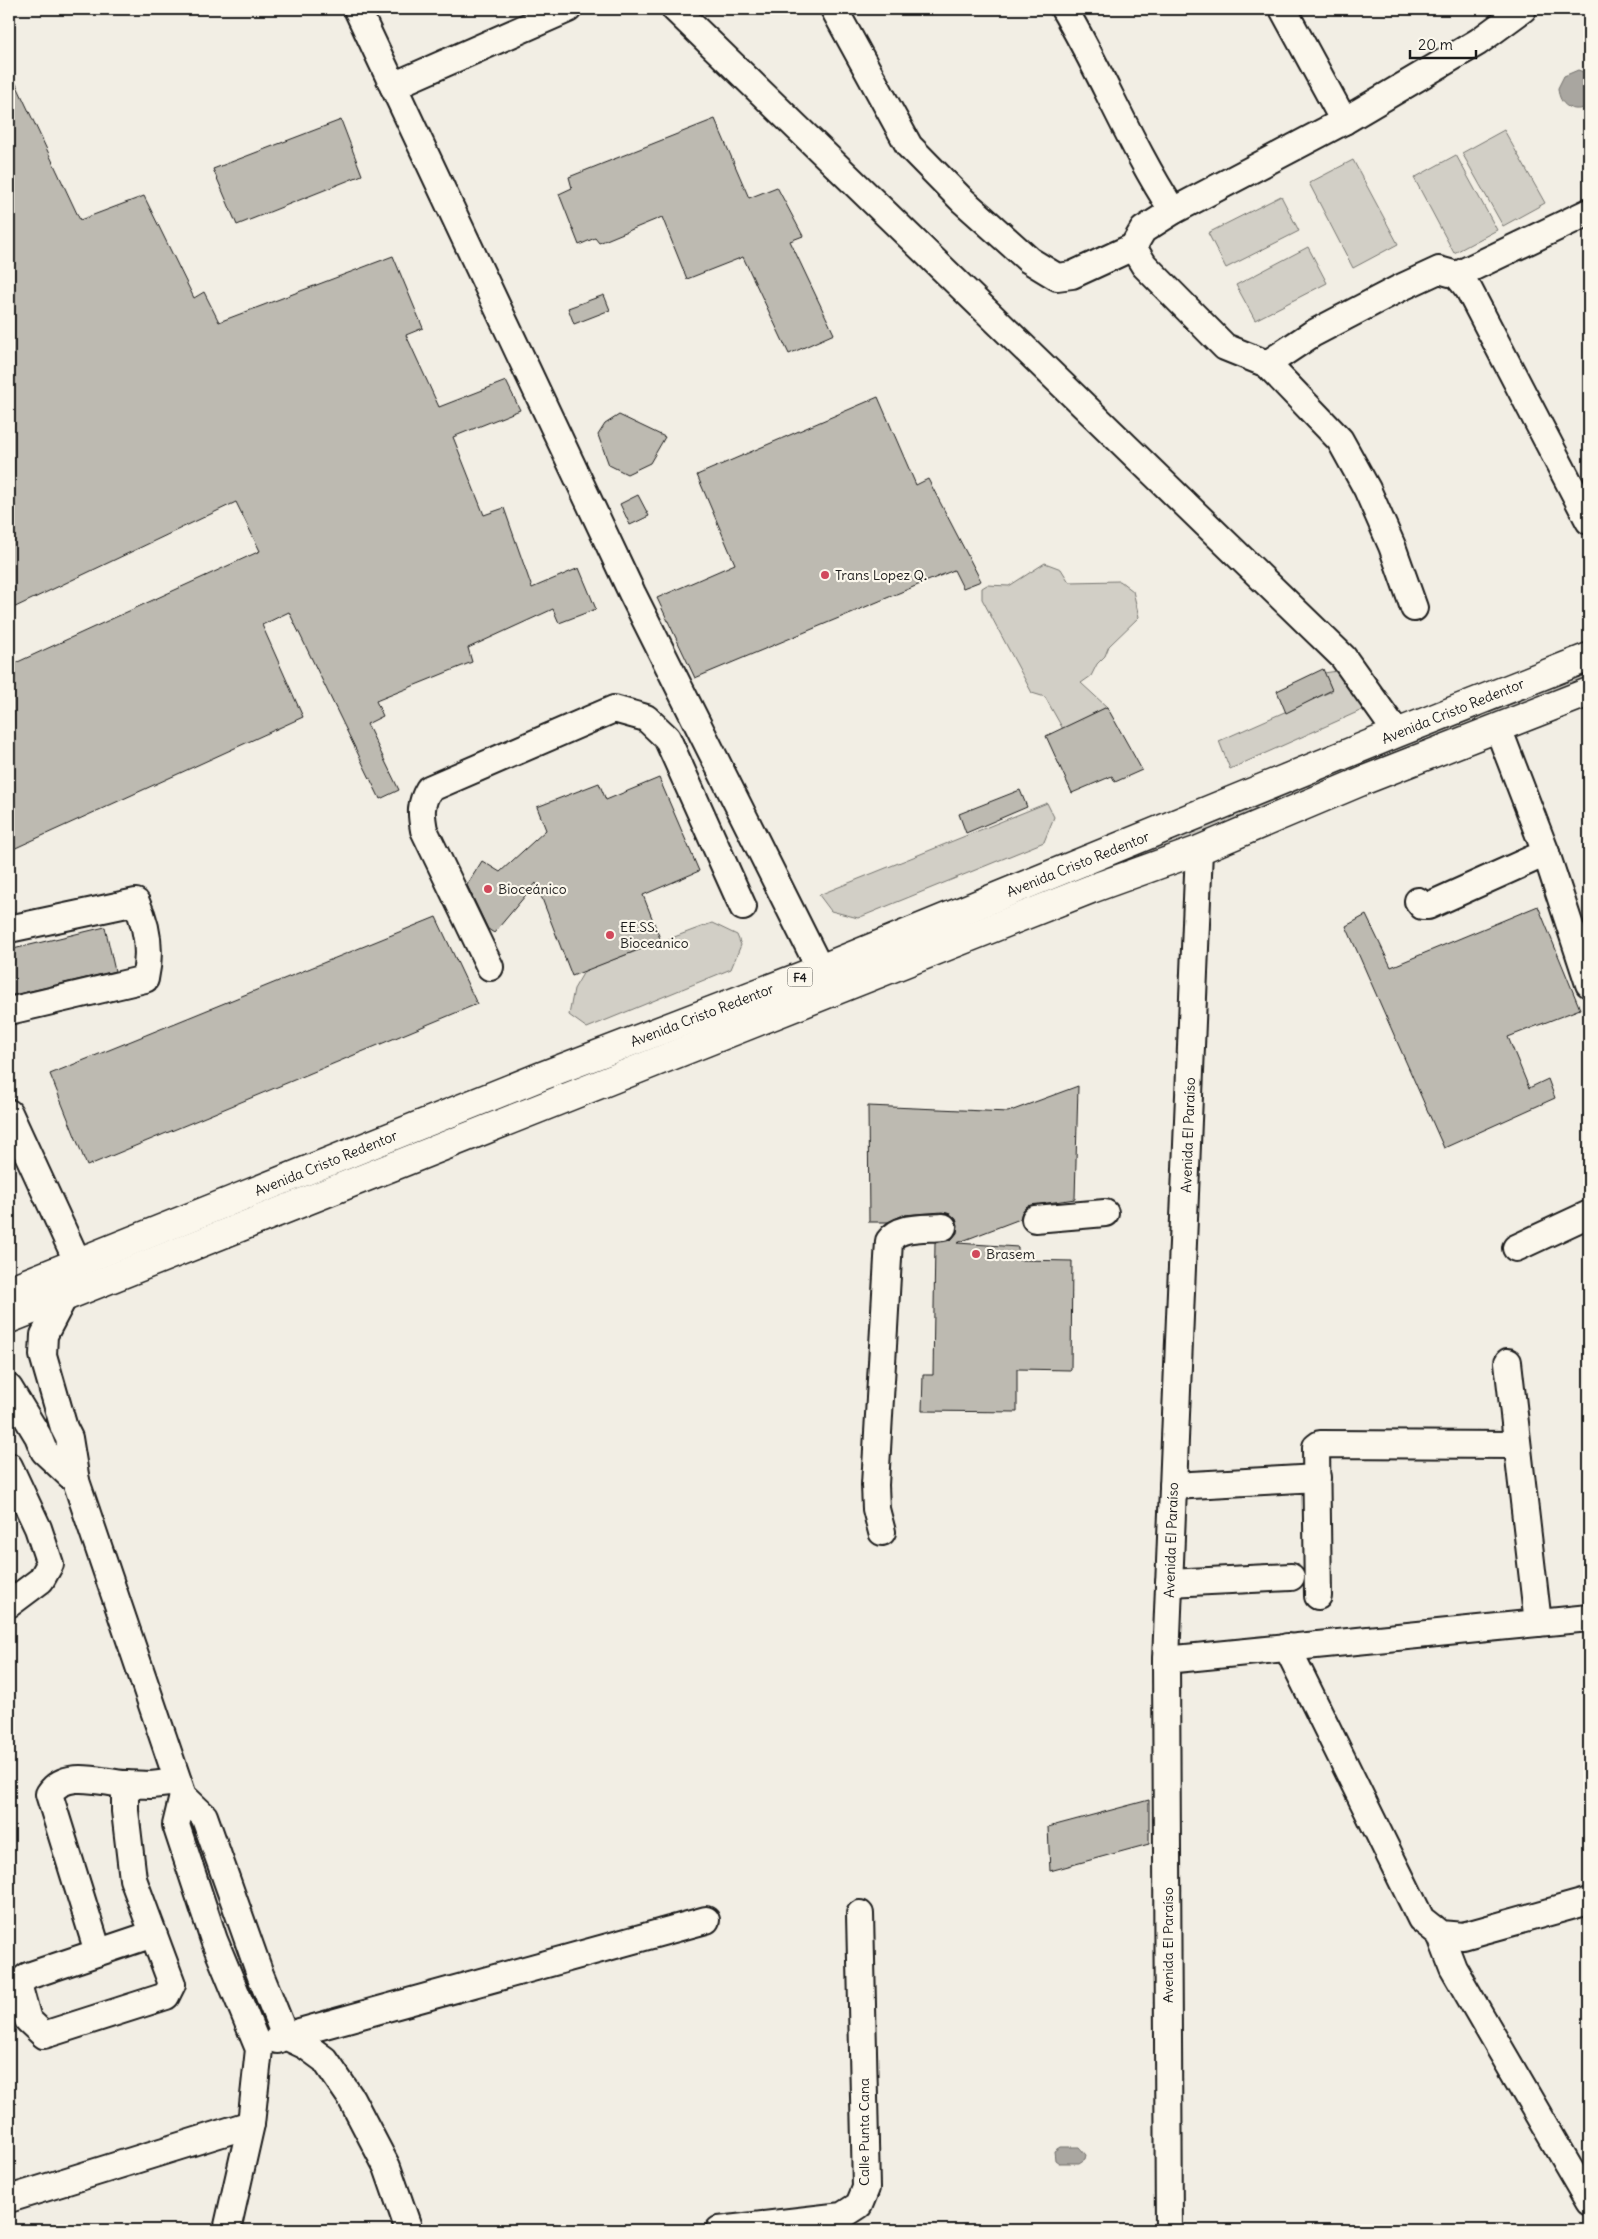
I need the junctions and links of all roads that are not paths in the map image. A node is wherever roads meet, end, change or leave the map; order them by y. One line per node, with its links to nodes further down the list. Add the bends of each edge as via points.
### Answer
1 (357, 9): 8 (street)
2 (568, 9): 8 (street)
3 (676, 9): 20 (street, via 1343,657)
4 (834, 9): 12 (street, via 909,146 961,199 1029,260 1057,277 1072,275)
5 (1064, 9): 10 (street)
6 (1284, 9): 9 (street)
7 (1513, 11): 9 (street, via 1478,42)
8 (393, 86): 27 (street, via 632,593)
9 (1344, 121): 10 (street)
10 (1173, 211): 12 (street, via 1143,230)
11 (1589, 212): 13 (street)
12 (1133, 247): 14 (street, via 1144,265 1225,348)
13 (1457, 275): 14 (street, via 1439,270 1400,288 1312,334); 15 (street, via 1469,290)
14 (1267, 364): 16 (street, via 1340,440 1371,497)
15 (1589, 521)
16 (1414, 608)
17 (1589, 657): 20 (highway, Avenida Cristo Redentor / F4)
18 (1589, 692): 19 (highway, Avenida Cristo Redentor / F4)
19 (1498, 728): 21 (highway, Avenida Cristo Redentor / F4); 22 (street)
20 (1397, 733): 27 (highway, Avenida Cristo Redentor / F4)
21 (1199, 850): 38 (highway, Avenida Cristo Redentor / F4, via 1091,889); 46 (street, Avenida El Paraíso)
22 (1546, 853): 23 (street, via 1428,906 1422,906); 28 (street)
23 (1418, 901)
24 (743, 907): 26 (street, via 667,738 646,718 614,709 429,789 423,799 420,810 424,830)
25 (9, 929): 29 (street, via 136,902 145,921 150,960 145,979)
26 (490, 967)
27 (820, 969): 36 (highway, Avenida Cristo Redentor / F4, via 542,1076)
28 (1589, 984)
29 (9, 1011)
30 (9, 1113): 36 (street)
31 (1105, 1213): 33 (street)
32 (1589, 1214): 35 (street)
33 (1035, 1220)
34 (942, 1227): 47 (street, via 901,1230 889,1241 875,1486)
35 (1516, 1248)
36 (78, 1263): 37 (highway, Avenida Cristo Redentor / F4)
37 (9, 1290)
38 (62, 1299): 39 (highway, Avenida Cristo Redentor / F4); 45 (street, via 44,1335 43,1355 69,1438)
39 (9, 1319)
40 (1508, 1362): 42 (street)
41 (12, 1406): 45 (street, via 38,1436 44,1451)
42 (1518, 1445): 44 (street, via 1320,1444 1314,1450); 53 (street)
43 (9, 1466): 51 (street, via 38,1528 50,1564 41,1580)
44 (1317, 1478): 46 (street); 50 (street)
45 (76, 1480): 57 (street)
46 (1173, 1486): 49 (street, Avenida El Paraíso)
47 (882, 1532)
48 (1291, 1577): 49 (street)
49 (1169, 1583): 55 (street, Avenida El Paraíso)
50 (1318, 1596)
51 (9, 1604)
52 (1589, 1618): 53 (street)
53 (1538, 1623): 54 (street)
54 (1287, 1647): 55 (street); 63 (street, via 1421,1919)
55 (1166, 1660): 74 (street, Avenida El Paraíso)
56 (125, 1784): 57 (street); 62 (street, via 133,1879); 65 (street, via 69,1778 55,1785 50,1794)
57 (181, 1789): 61 (street, via 204,1816); 64 (street, via 176,1825)
58 (1589, 1901): 63 (street, via 1463,1936)
59 (860, 1914): 73 (street, Calle Punta Cana, via 866,2188 859,2205 842,2216)
60 (706, 1920): 66 (street)
61 (245, 1930): 64 (street); 66 (street)
62 (154, 1934): 65 (street); 65 (street, via 172,1984 166,1996 44,2035 28,2020 18,1984 28,1976)
63 (1440, 1934): 70 (street, via 1453,1968)
64 (214, 1940): 67 (street)
65 (98, 1952)
66 (285, 2036): 67 (street); 72 (street, via 325,2060 351,2098 387,2167)
67 (259, 2049): 68 (street)
68 (251, 2124): 69 (street); 71 (street)
69 (9, 2199)
70 (1589, 2202)
71 (227, 2230)
72 (409, 2230)
73 (719, 2230)
74 (1169, 2230)

